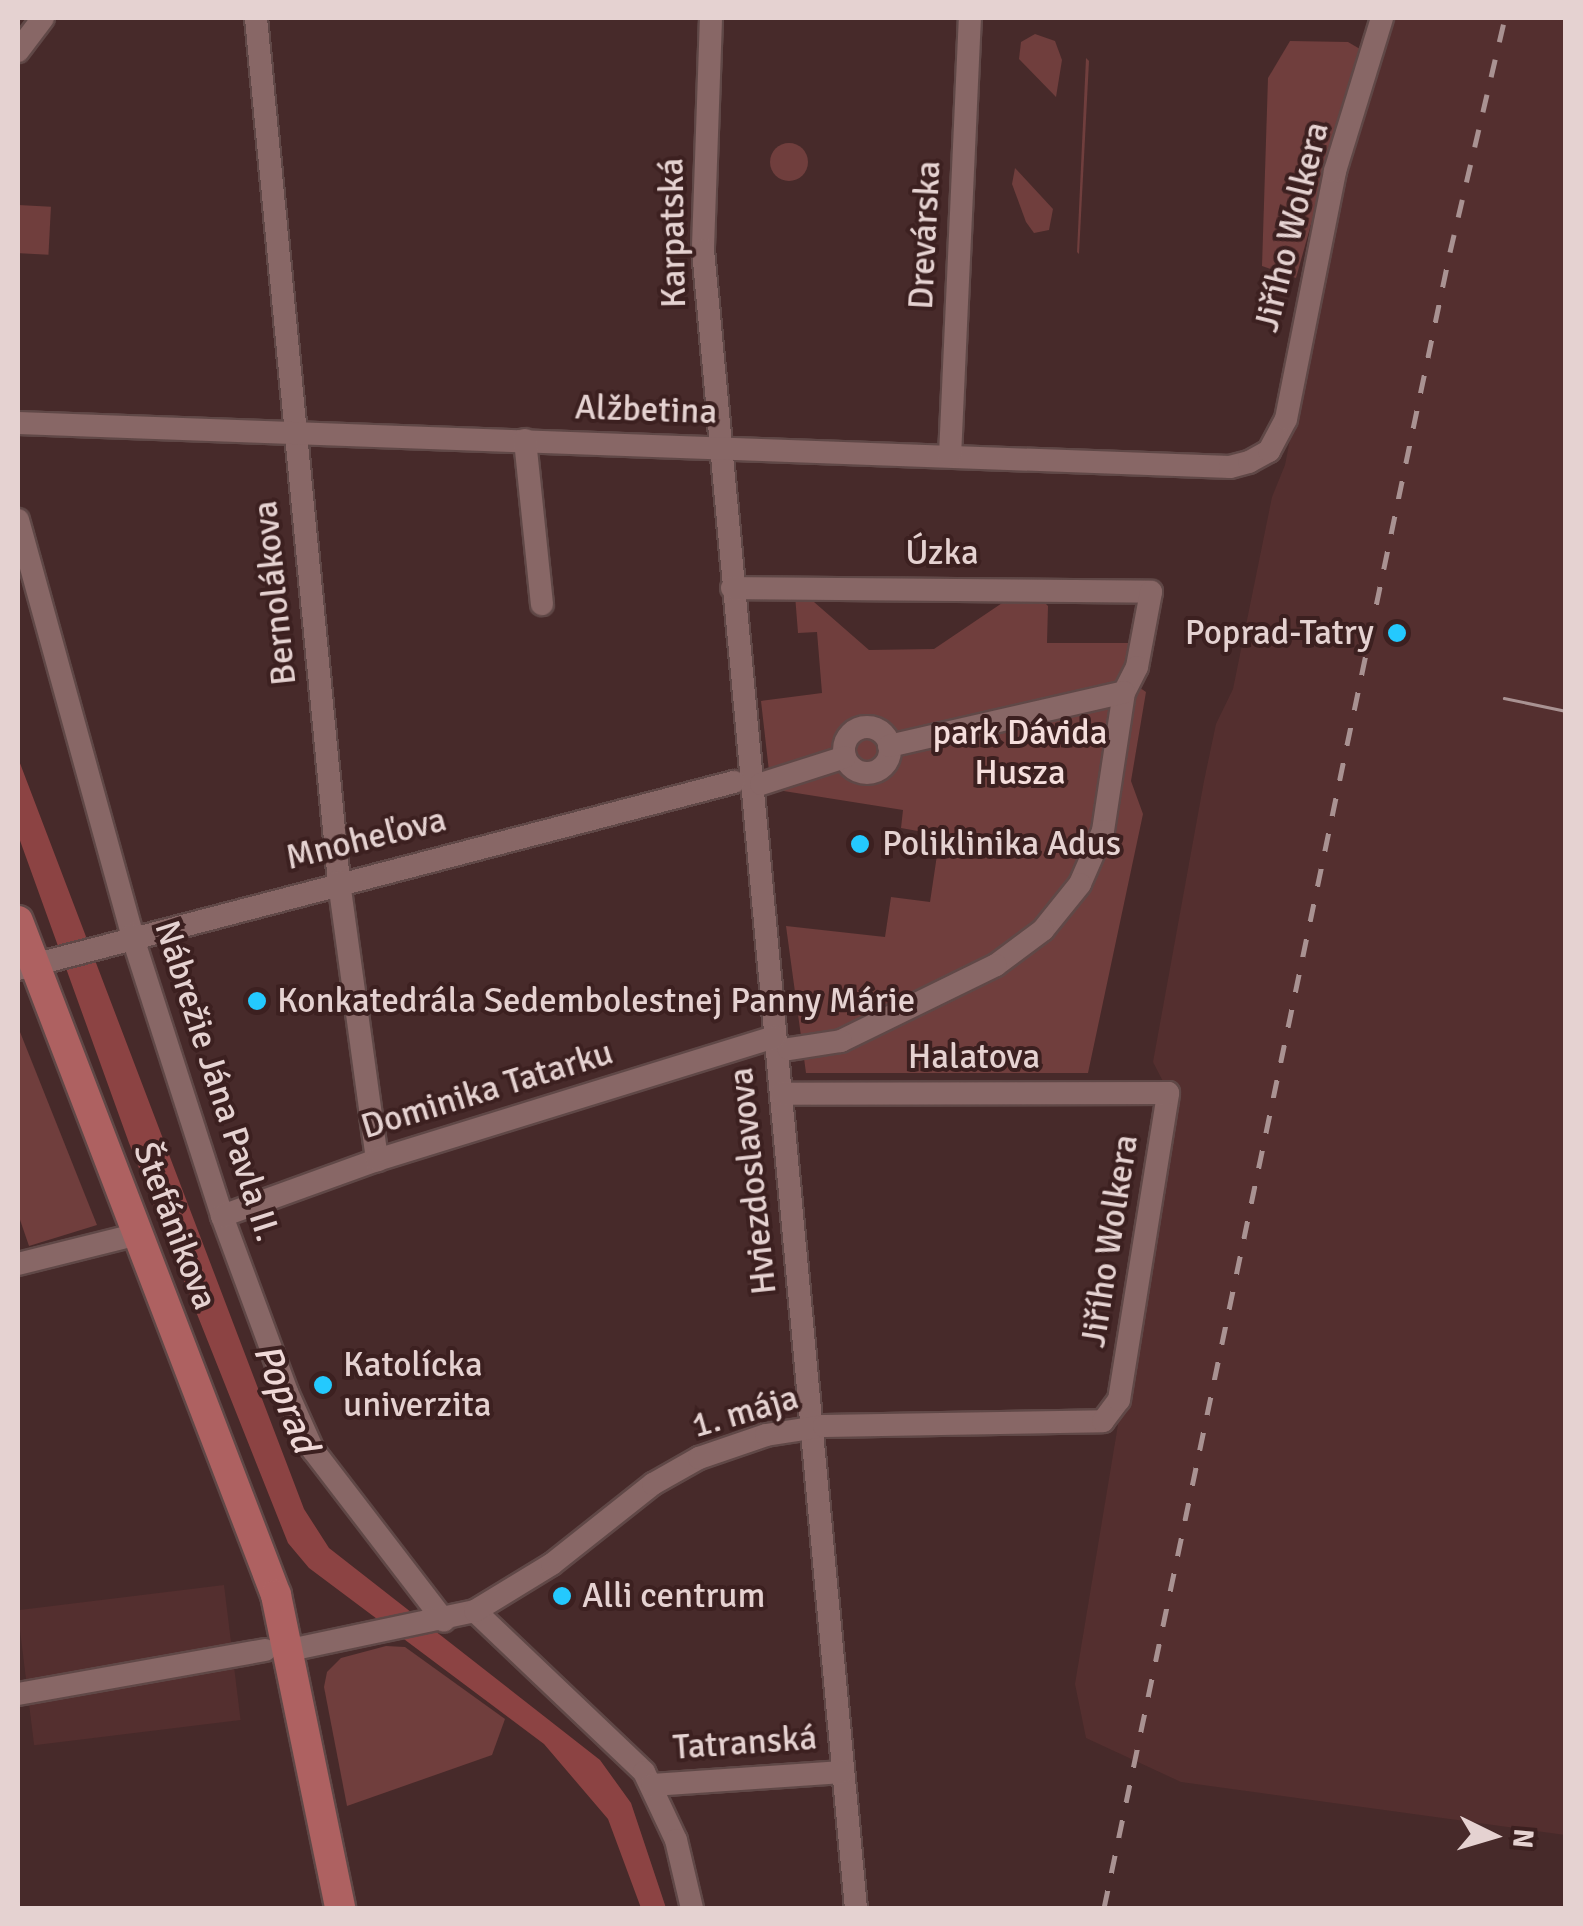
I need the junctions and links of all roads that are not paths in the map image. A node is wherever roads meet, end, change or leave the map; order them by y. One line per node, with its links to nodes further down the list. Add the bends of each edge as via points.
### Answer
1 (42, 18): 6 (street)
2 (256, 18): 8 (street, Bernolákova)
3 (711, 18): 10 (street, Karpatská, via 703,250)
4 (970, 18): 12 (street, Drevárska)
5 (1382, 18): 11 (street, Jiřího Wolkera, via 1335,171 1286,419)
6 (18, 51)
7 (18, 423): 8 (street, Alžbetina)
8 (294, 433): 9 (street, Alžbetina); 22 (street, Bernolákova)
9 (526, 440): 10 (street, Alžbetina); 16 (street)
10 (722, 447): 12 (street, Alžbetina); 14 (street, Hviezdoslavova)
11 (1269, 450): 12 (street, Alžbetina, via 1230,467)
12 (950, 456)
13 (18, 520): 24 (street, Nábrežie Jána Pavla II.)
14 (732, 588): 15 (street, Úzka); 26 (street, Hviezdoslavova)
15 (1151, 592): 17 (street, Dominika Tatarku, via 1137,668)
16 (542, 604)
17 (1124, 692): 18 (street); 26 (street, Dominika Tatarku, via 1102,832 1080,884 1043,930 946,993 841,1040)
18 (889, 746): 19 (street, via 887,760 872,772 852,768); 19 (street, via 882,733 860,728 846,740)
19 (845, 757): 21 (street)
20 (734, 782): 22 (street, Mnoheľova)
21 (761, 784)
22 (339, 882): 24 (street, Mnoheľova); 29 (street, Bernolákova)
23 (18, 921): 25 (main road, Štefánikova)
24 (132, 936): 25 (street, Mnoheľova); 30 (street, Nábrežie Jána Pavla II.)
25 (35, 964): 31 (main road, Štefánikova)
26 (782, 1043): 28 (street, Hviezdoslavova); 29 (street, Dominika Tatarku)
27 (1168, 1092): 28 (street, Halatova); 33 (street, Jiřího Wolkera)
28 (780, 1094): 34 (street, Hviezdoslavova)
29 (377, 1160): 30 (street, Dominika Tatarku)
30 (222, 1216): 36 (street, Nábrežie Jána Pavla II., via 314,1450)
31 (138, 1234): 32 (street); 37 (main road, Štefánikova, via 255,1537)
32 (18, 1264)
33 (1119, 1400): 34 (street, 1. mája, via 1103,1420)
34 (812, 1427): 35 (street, 1. mája, via 766,1435 681,1467); 39 (street, Hviezdoslavova)
35 (476, 1611): 36 (street, 1. mája); 40 (street)
36 (436, 1622): 37 (street, 1. mája)
37 (278, 1650): 38 (street); 41 (main road, Štefánikova)
38 (18, 1694)
39 (843, 1772): 40 (street, Tatranská); 43 (street, Hviezdoslavova)
40 (652, 1785): 42 (street, via 684,1862)
41 (340, 1908)
42 (692, 1908)
43 (856, 1908)

